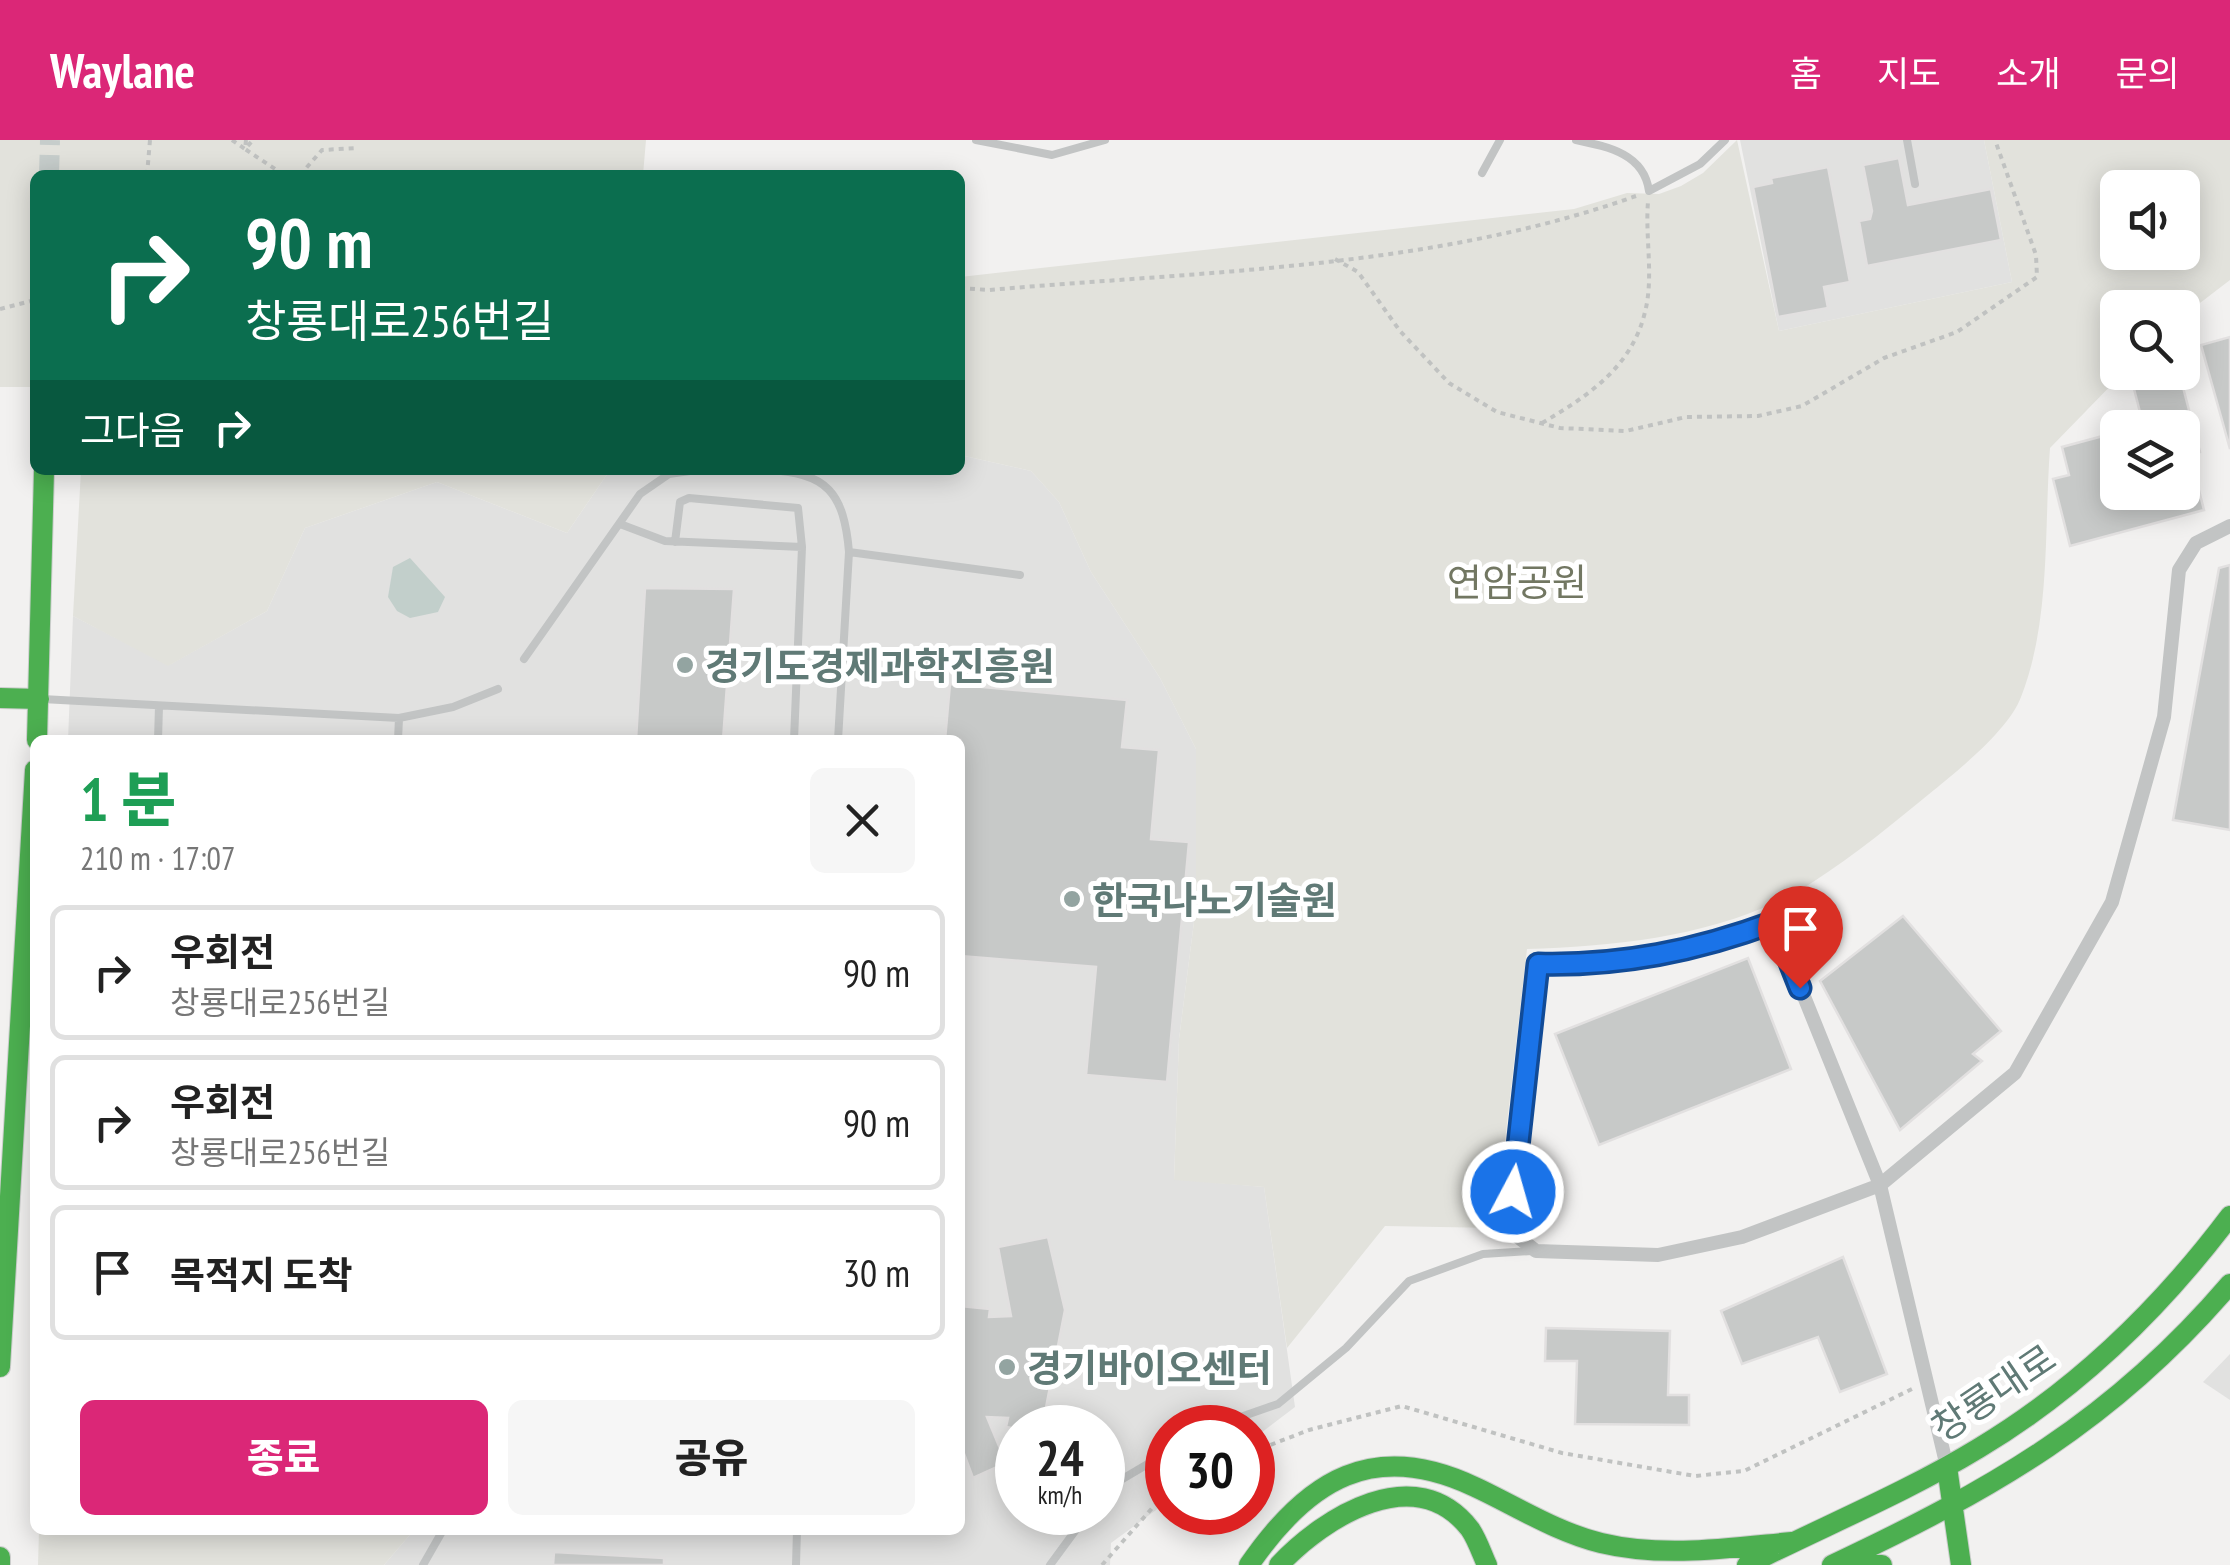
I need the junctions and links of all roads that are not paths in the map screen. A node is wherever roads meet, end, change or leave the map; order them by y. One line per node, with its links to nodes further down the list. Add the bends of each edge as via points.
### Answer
1 (976, 140): 2 (lane, via 1052,155)
2 (1106, 140)
3 (1500, 140): 7 (lane)
4 (1576, 140): 5 (lane, via 1635,161 1649,192 1700,164)
5 (1725, 140)
6 (1907, 140): 8 (lane)
7 (1482, 172)
8 (1915, 184)
9 (44, 475): 21 (main road)
10 (668, 475): 12 (lane, via 640,494)
11 (810, 475): 16 (lane, via 832,490 846,522)
12 (620, 524): 14 (lane); 18 (lane)
13 (2230, 526): 30 (street, via 2196,543 2179,570 2164,716 2112,902 2015,1073)
14 (675, 542): 15 (lane); 15 (lane, via 676,512 690,498 798,508)
15 (802, 547): 27 (lane)
16 (849, 552): 17 (lane); 28 (lane)
17 (1020, 576)
18 (524, 659)
19 (498, 689): 23 (lane)
20 (0, 698): 21 (main road)
21 (39, 699): 22 (lane); 24 (main road)
22 (159, 706): 23 (lane); 25 (lane)
23 (399, 718): 26 (lane)
24 (37, 735)
25 (158, 735)
26 (398, 735)
27 (794, 735)
28 (838, 735)
29 (30, 855): 34 (main road)
30 (1880, 1185): 32 (street, via 1742,1238 1658,1255); 32 (street, via 1774,922 1643,960 1538,964 1509,1230); 36 (street)
31 (2230, 1216): 36 (main road, 창룡대로, via 2179,1283 2117,1345 2014,1427)
32 (1536, 1251): 35 (lane, via 1483,1254 1409,1281 1346,1348)
33 (2230, 1284): 37 (main road, 창룡대로, via 2129,1393 2040,1459)
34 (0, 1367)
35 (1275, 1405)
36 (1947, 1467): 37 (main road); 41 (main road, 창룡대로)
37 (1956, 1508): 51 (main road, 창룡대로); 54 (main road)
38 (440, 1535): 44 (lane)
39 (797, 1535): 45 (lane)
40 (1072, 1535): 46 (lane)
41 (1792, 1542): 47 (main road, via 1676,1550 1614,1546 1558,1528 1442,1474 1402,1464 1358,1470 1320,1488 1282,1520); 50 (main road, 창룡대로)
42 (0, 1556): 43 (main road)
43 (0, 1565)
44 (423, 1565)
45 (796, 1565)
46 (1050, 1565)
47 (1249, 1565)
48 (1279, 1565): 49 (main road, via 1338,1514 1402,1495 1454,1516 1475,1537)
49 (1487, 1565)
50 (1747, 1565)
51 (1832, 1565)
52 (1862, 1565): 53 (main road)
53 (1882, 1565)
54 (1961, 1565)

